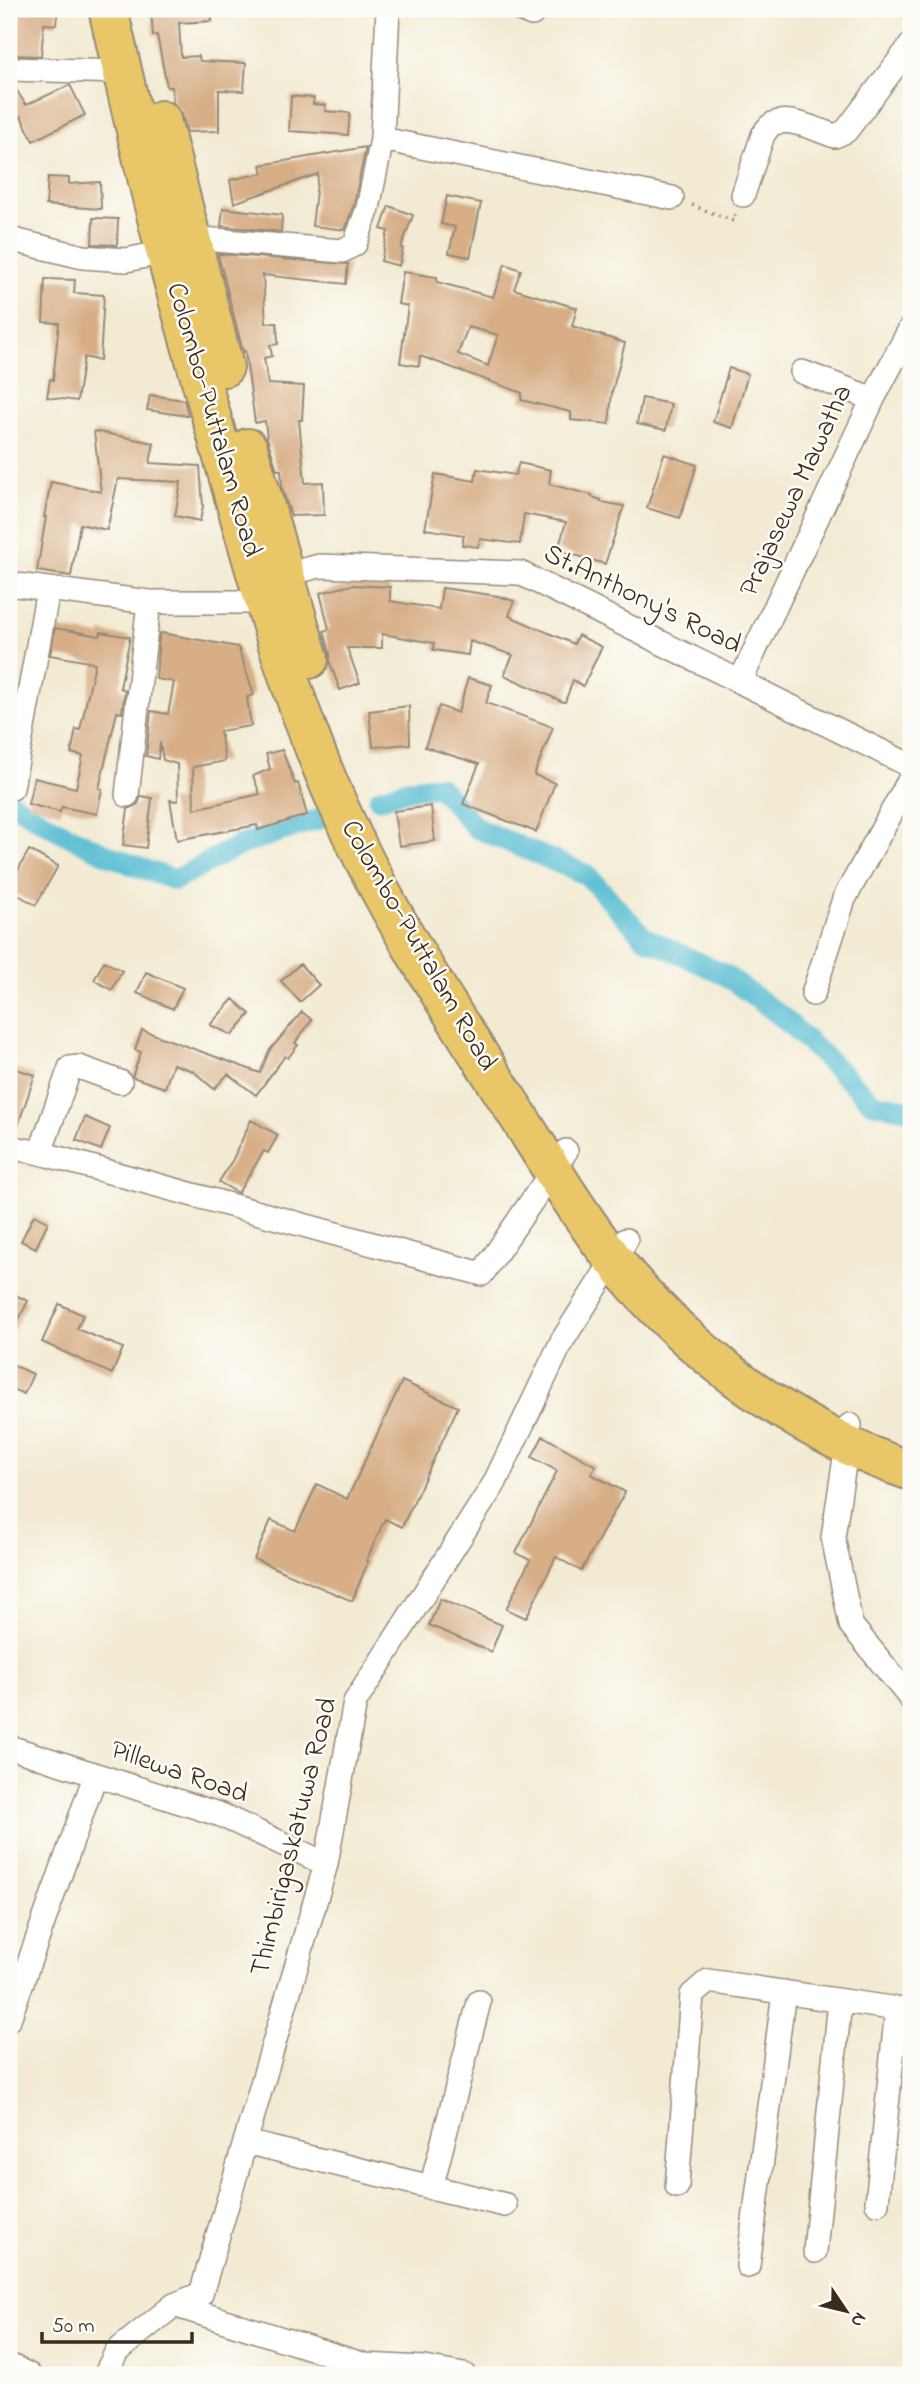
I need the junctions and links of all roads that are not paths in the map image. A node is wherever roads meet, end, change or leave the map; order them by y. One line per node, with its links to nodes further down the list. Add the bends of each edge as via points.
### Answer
1 (108, 9): 6 (highway, Colombo-Puttalam Road)
2 (131, 9): 11 (highway, Colombo-Puttalam Road)
3 (388, 9): 7 (street)
4 (911, 46): 8 (street, via 846,131 835,136 791,123 768,127)
5 (9, 69): 6 (street)
6 (123, 72): 11 (highway, Colombo-Puttalam Road)
7 (382, 139): 9 (street); 11 (street, via 368,208 355,244 342,251)
8 (743, 195)
9 (672, 198)
10 (9, 239): 11 (street, via 83,257 126,260)
11 (179, 245): 16 (highway, Colombo-Puttalam Road, via 225,371)
12 (911, 327): 14 (street, Prajasewa Mawatha)
13 (802, 372): 14 (street)
14 (873, 399): 19 (street, Prajasewa Mawatha)
15 (9, 584): 17 (street, St.Anthony's Road)
16 (274, 588): 18 (street, St.Anthony's Road); 19 (street, St.Anthony's Road, via 319,566 520,573); 27 (highway, Colombo-Puttalam Road, via 377,841)
17 (48, 590): 18 (street, St.Anthony's Road); 21 (street)
18 (149, 602): 22 (street)
19 (740, 682): 20 (street, St.Anthony's Road)
20 (910, 764): 23 (street, via 844,899)
21 (12, 788)
22 (127, 795)
23 (813, 993)
24 (120, 1082): 26 (street, via 70,1068)
25 (9, 1147): 26 (street)
26 (40, 1153): 27 (street, via 482,1274)
27 (559, 1160): 28 (highway, Colombo-Puttalam Road)
28 (620, 1250): 29 (highway, Colombo-Puttalam Road, via 731,1348 824,1412); 35 (street, Thimbirigaskatuwa Road, via 562,1341 494,1484 355,1702)
29 (848, 1435): 30 (highway, Colombo-Puttalam Road); 31 (highway, Colombo-Puttalam Road); 32 (street, via 832,1537 851,1625)
30 (911, 1450)
31 (911, 1471)
32 (911, 1699)
33 (9, 1747): 34 (street, Pillewa Road)
34 (95, 1776): 35 (street, Pillewa Road, via 222,1815); 40 (street)
35 (326, 1864): 41 (street, Thimbirigaskatuwa Road)
36 (784, 1992): 37 (street); 42 (street, via 708,1981 692,1995); 47 (street)
37 (841, 2001): 39 (street); 46 (street)
38 (479, 2003): 43 (street)
39 (904, 2010): 44 (street)
40 (9, 2019)
41 (245, 2142): 43 (street); 48 (street, Thimbirigaskatuwa Road, via 201,2294)
42 (677, 2186)
43 (431, 2188): 45 (street)
44 (877, 2203)
45 (505, 2205)
46 (815, 2251)
47 (748, 2266)
48 (174, 2305): 50 (street); 52 (street, Thimbirigaskatuwa Road, via 117,2351)
49 (9, 2365): 51 (street)
50 (364, 2370): 53 (street, via 424,2368)
51 (29, 2375)
52 (105, 2375)
53 (464, 2375)

